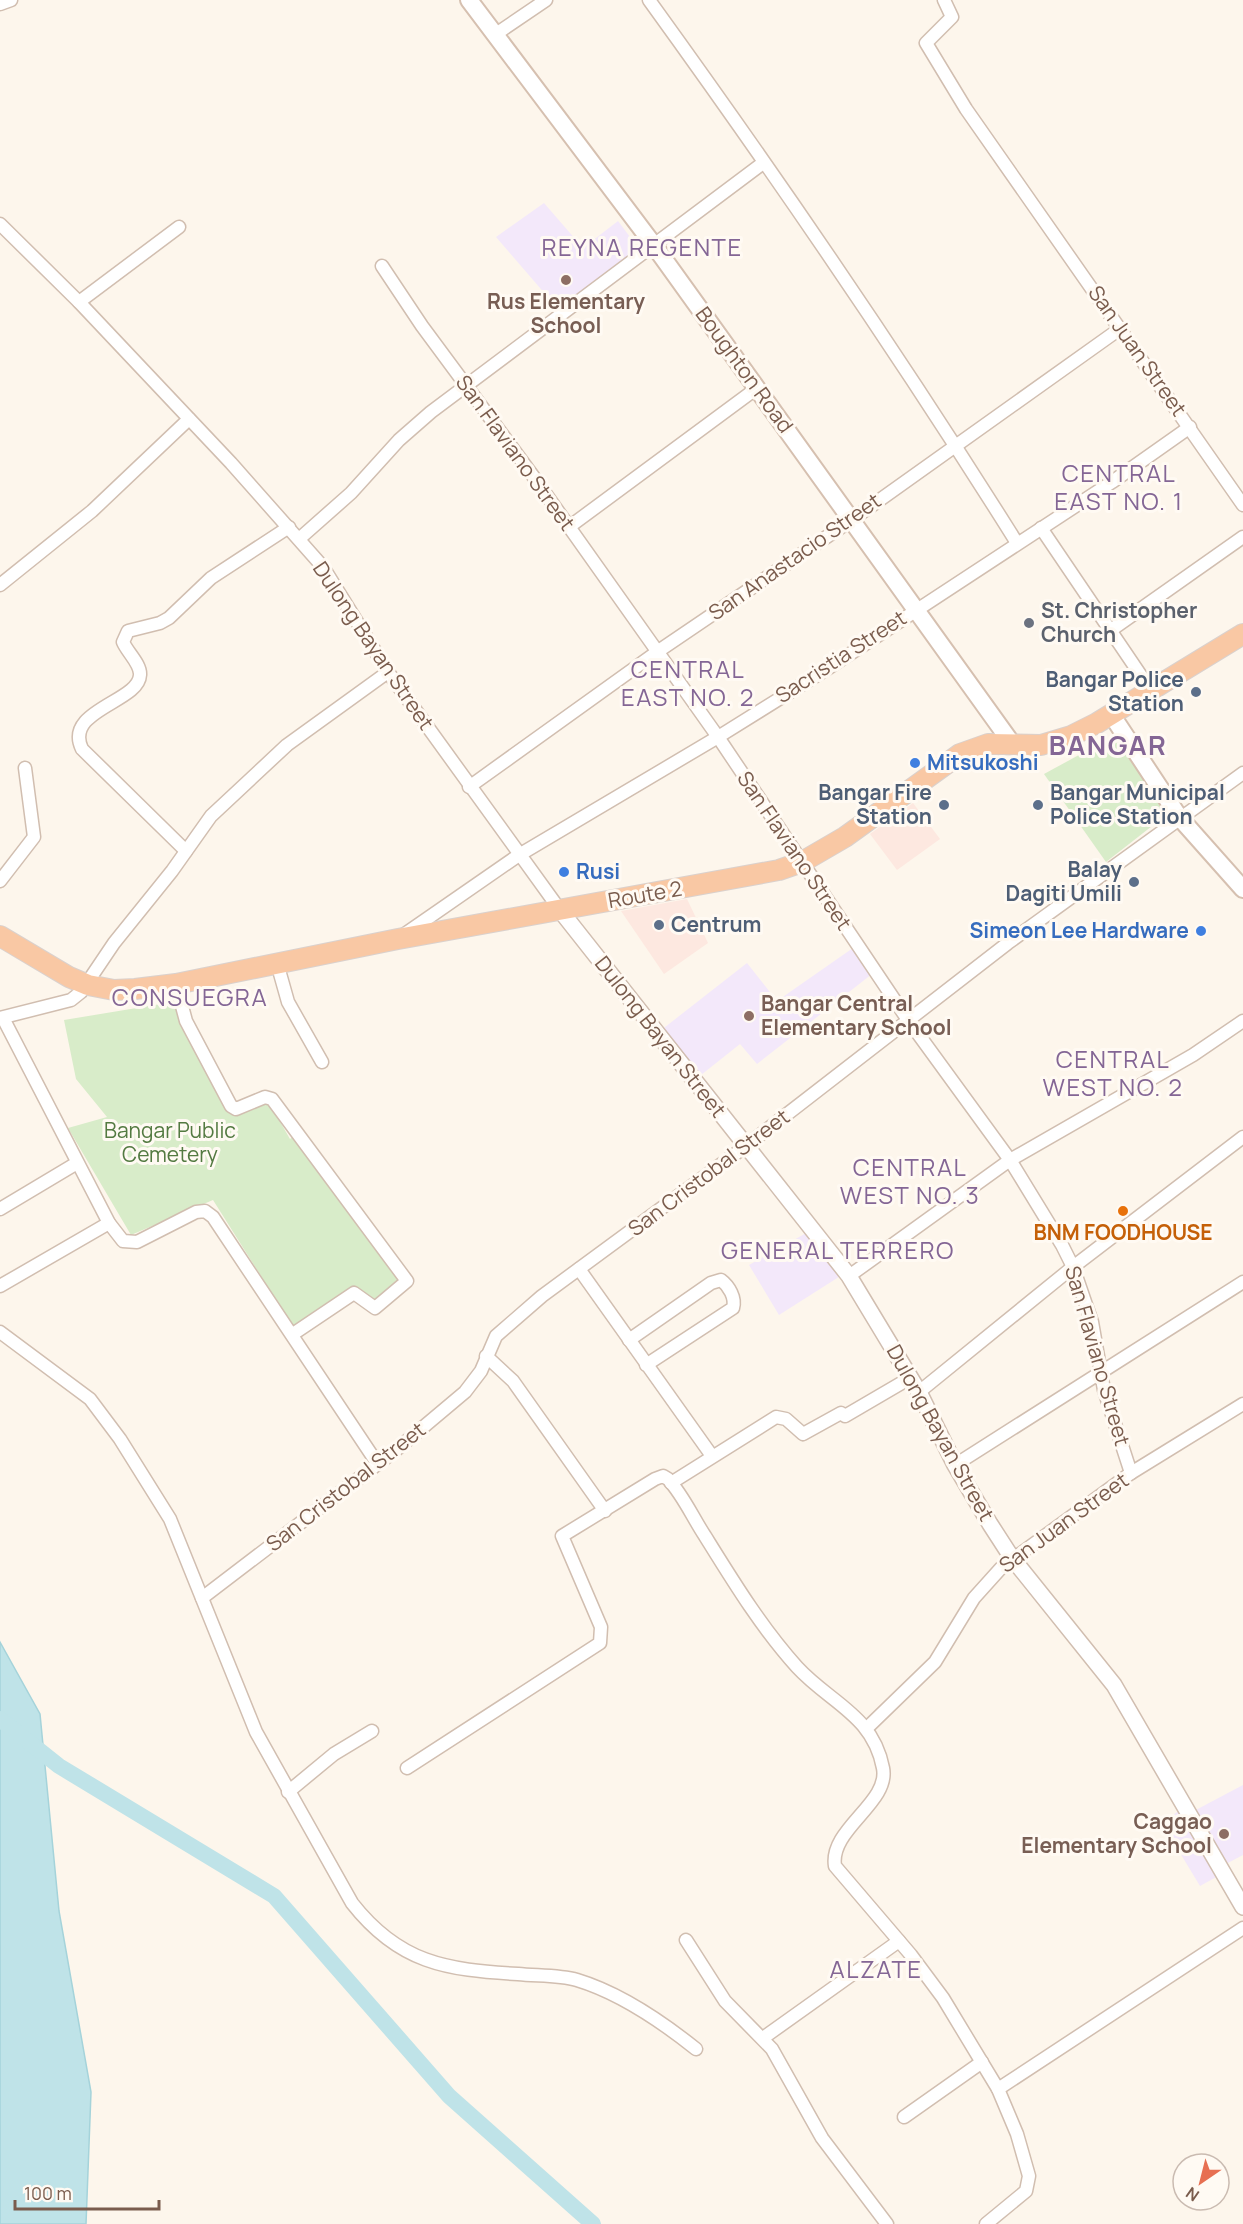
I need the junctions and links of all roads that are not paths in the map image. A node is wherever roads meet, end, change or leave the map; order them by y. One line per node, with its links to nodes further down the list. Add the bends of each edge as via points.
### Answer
1 (10, 0): 6 (street)
2 (469, 0): 7 (main road, Boughton Road)
3 (546, 0): 7 (street)
4 (649, 0): 8 (street)
5 (944, 0): 14 (street, San Juan Street, via 952,17 926,43 966,109)
6 (0, 4)
7 (496, 34): 11 (main road, Boughton Road)
8 (763, 163): 11 (street); 19 (street)
9 (0, 224): 13 (street, Dulong Bayan Street)
10 (179, 227): 13 (street)
11 (653, 244): 15 (street); 16 (main road, Boughton Road)
12 (382, 266): 15 (street, San Flaviano Street)
13 (79, 302): 17 (street, Dulong Bayan Street)
14 (1121, 328): 18 (street, San Juan Street); 19 (street, San Anastacio Street)
15 (467, 386): 23 (street, San Flaviano Street); 26 (street, via 412,427 351,493)
16 (757, 388): 21 (main road, Boughton Road); 23 (street)
17 (189, 419): 22 (street, Dulong Bayan Street); 28 (street, via 92,511)
18 (1190, 427): 20 (street, San Juan Street); 24 (street, Sacristia Street)
19 (955, 445): 21 (street, San Anastacio Street); 27 (street)
20 (1243, 505)
21 (853, 519): 29 (main road, Boughton Road); 32 (street, San Anastacio Street)
22 (289, 526): 26 (street, Dulong Bayan Street); 42 (street, via 211,578 169,618 128,631 123,642 140,678 90,717 81,729 82,749)
23 (569, 527): 32 (street, San Flaviano Street)
24 (1041, 528): 27 (street, Sacristia Street); 30 (street)
25 (1243, 537): 30 (street)
26 (299, 539): 33 (street, Dulong Bayan Street, via 323,567)
27 (1017, 543): 29 (street, Sacristia Street)
28 (0, 585)
29 (916, 608): 36 (street, Sacristia Street); 37 (main road, Boughton Road)
30 (1111, 630): 34 (street)
31 (1243, 634): 34 (highway, Route 2)
32 (657, 652): 36 (street, San Flaviano Street); 40 (street, San Anastacio Street)
33 (388, 672): 40 (street, Dulong Bayan Street); 42 (street, via 287,745 206,821)
34 (1150, 689): 35 (highway, Route 2)
35 (1111, 714): 37 (highway, Route 2, via 1059,741); 41 (main road)
36 (718, 737): 43 (street, Sacristia Street); 44 (street, San Flaviano Street)
37 (1013, 745): 44 (highway, Route 2, via 988,744 960,754 845,837)
38 (25, 768): 45 (street, via 34,837)
39 (1243, 773): 41 (street, San Cristobal Street)
40 (469, 787): 43 (street, Dulong Bayan Street)
41 (1179, 817): 46 (main road); 54 (street, San Cristobal Street)
42 (186, 851): 52 (street, via 114,943)
43 (519, 855): 47 (street, Dulong Bayan Street); 49 (street, Sacristia Street)
44 (802, 862): 47 (highway, Route 2, via 757,875); 54 (street, San Flaviano Street)
45 (0, 881)
46 (1243, 889)
47 (560, 910): 49 (highway, Route 2); 58 (street, Dulong Bayan Street)
48 (0, 936): 52 (highway, Route 2)
49 (398, 939): 50 (highway, Route 2)
50 (277, 963): 51 (highway, Route 2); 56 (street, via 288,1002)
51 (176, 984): 52 (highway, Route 2, via 114,990); 69 (street, via 186,1021 231,1106 236,1109 265,1097 272,1099 407,1281 375,1308 354,1293)
52 (88, 985): 53 (street, via 71,1000)
53 (1, 1018): 60 (street)
54 (908, 1020): 58 (street, San Cristobal Street); 59 (street, San Flaviano Street)
55 (1243, 1021): 59 (street, via 1193,1055)
56 (322, 1062)
57 (1243, 1137): 63 (street)
58 (746, 1146): 64 (street, San Cristobal Street); 65 (street, Dulong Bayan Street)
59 (1010, 1161): 63 (street, San Flaviano Street); 65 (street)
60 (77, 1163): 61 (street); 62 (street)
61 (0, 1209)
62 (109, 1223): 67 (street); 69 (street, via 123,1241 134,1243 205,1211 220,1224)
63 (1073, 1268): 73 (street, San Flaviano Street, via 1092,1322); 75 (street)
64 (579, 1269): 70 (street); 71 (street, San Cristobal Street, via 504,1326)
65 (849, 1276): 74 (street, Dulong Bayan Street)
66 (1243, 1282): 73 (street)
67 (0, 1286)
68 (0, 1332): 84 (street, via 73,1385 103,1416 170,1519)
69 (293, 1334): 78 (street)
70 (629, 1340): 72 (street); 72 (street, via 711,1282 721,1280 730,1291 735,1303 731,1310)
71 (486, 1356): 78 (street, San Cristobal Street, via 481,1371 465,1392); 82 (street, via 513,1381)
72 (646, 1365): 77 (street)
73 (1101, 1374): 79 (street); 80 (street, San Flaviano Street)
74 (910, 1378): 75 (street, Dulong Bayan Street); 77 (street, via 845,1416 841,1413 803,1434 786,1419 776,1417)
75 (919, 1392): 79 (street, Dulong Bayan Street)
76 (1243, 1404): 80 (street, San Juan Street)
77 (712, 1456): 81 (street)
78 (377, 1463): 84 (street, San Cristobal Street)
79 (956, 1466): 83 (street, Dulong Bayan Street)
80 (1131, 1473): 83 (street, San Juan Street)
81 (671, 1483): 82 (street, via 660,1477); 85 (street, via 775,1641 820,1690)
82 (605, 1511): 87 (street, via 562,1538 601,1627 600,1643)
83 (1012, 1558): 85 (street, San Juan Street, via 974,1598 935,1662); 89 (street, Dulong Bayan Street, via 1114,1685)
84 (202, 1598): 88 (street, via 256,1732)
85 (867, 1728): 92 (street, via 883,1767 882,1782 836,1846 833,1857 835,1866)
86 (372, 1731): 88 (street, via 334,1754)
87 (407, 1768)
88 (288, 1792): 94 (street, via 352,1903 363,1917 413,1955 463,1971 575,1980 642,2011)
89 (1243, 1907)
90 (1243, 1928): 96 (street)
91 (686, 1940): 93 (street, via 725,2001)
92 (899, 1941): 93 (street); 95 (street, via 943,1998)
93 (763, 2038): 98 (street, via 822,2138)
94 (696, 2049)
95 (982, 2061): 96 (street); 97 (street)
96 (998, 2089): 99 (street, via 1023,2147 1028,2182 1026,2191)
97 (904, 2117)
98 (887, 2224)
99 (986, 2224)

